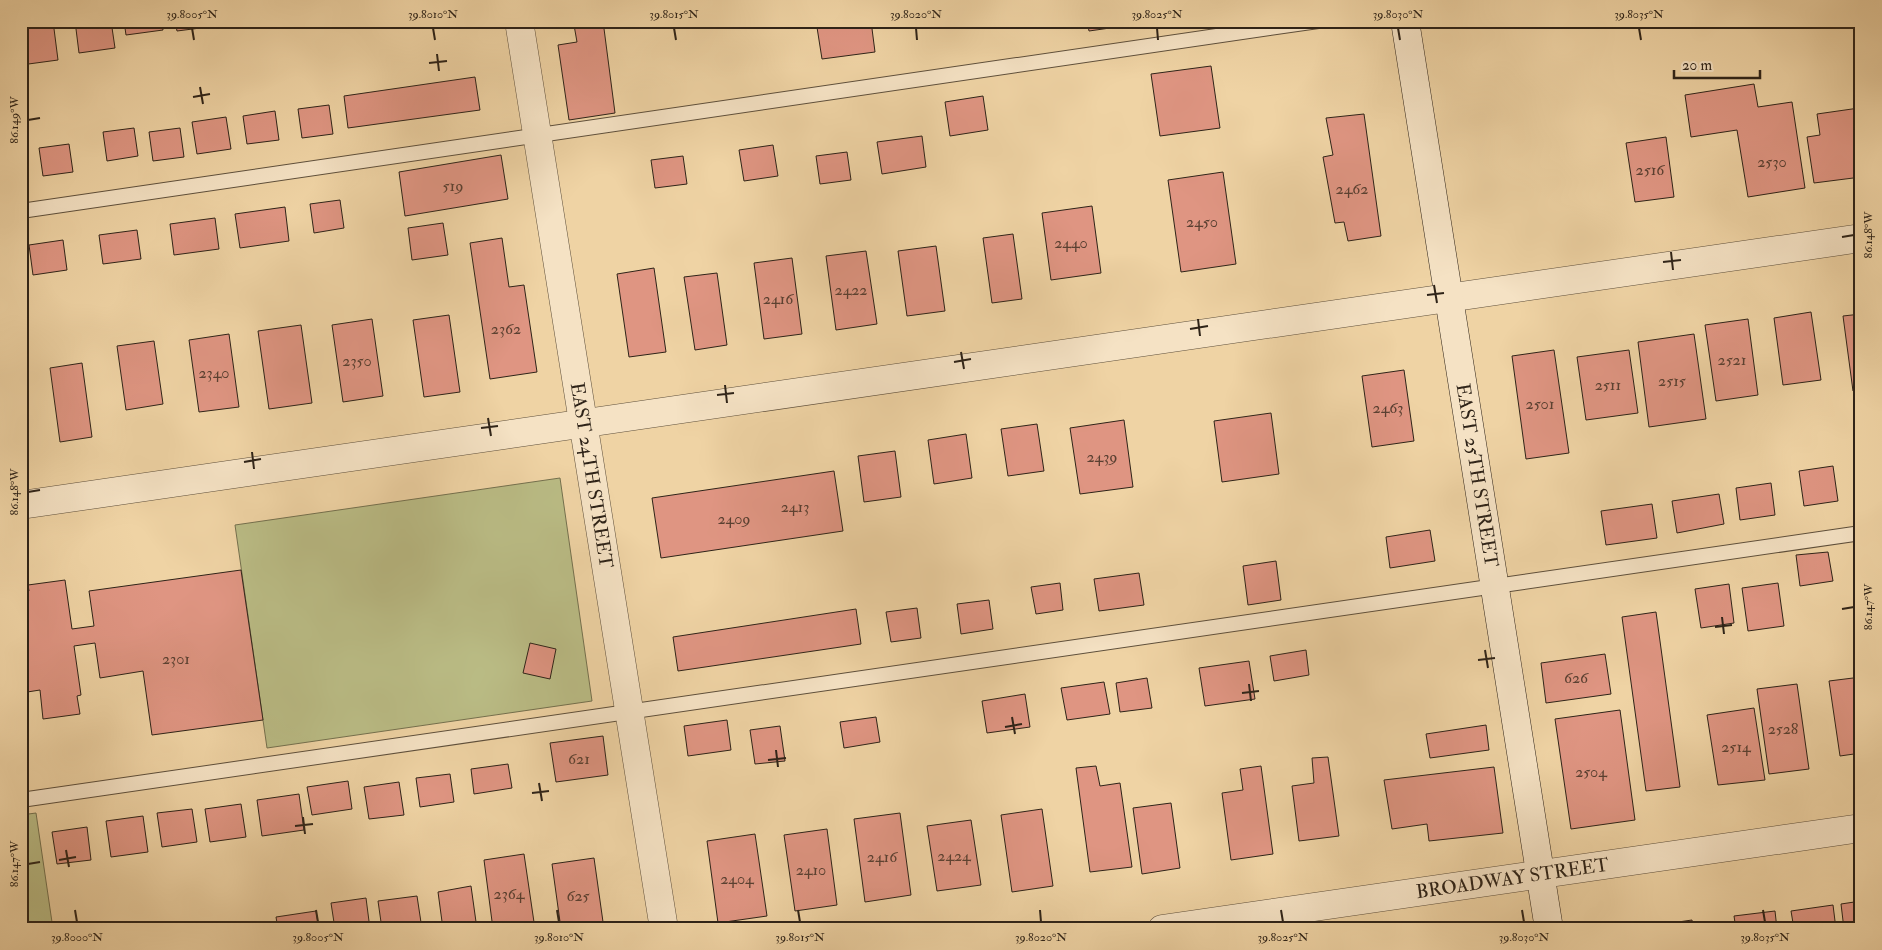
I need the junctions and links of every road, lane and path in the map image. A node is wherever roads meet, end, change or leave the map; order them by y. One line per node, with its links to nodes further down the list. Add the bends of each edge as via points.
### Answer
1 (519, 21): 4 (street, EAST 24TH STREET)
2 (1318, 21): 4 (lane)
3 (1404, 21): 7 (street, EAST 25TH STREET)
4 (537, 135): 5 (lane); 8 (street, EAST 24TH STREET)
5 (21, 211)
6 (1861, 238): 7 (street)
7 (1449, 299): 8 (street); 11 (street, EAST 25TH STREET)
8 (584, 424): 9 (street); 12 (street, EAST 24TH STREET)
9 (21, 505)
10 (1861, 533): 11 (lane)
11 (1495, 586): 12 (lane); 15 (street, EAST 25TH STREET)
12 (630, 711): 13 (lane); 16 (street, EAST 24TH STREET)
13 (21, 800)
14 (1861, 828): 15 (street, BROADWAY STREET)
15 (1540, 874): 17 (street, BROADWAY STREET); 18 (street, EAST 25TH STREET)
16 (664, 929)
17 (1162, 929)
18 (1549, 929)

